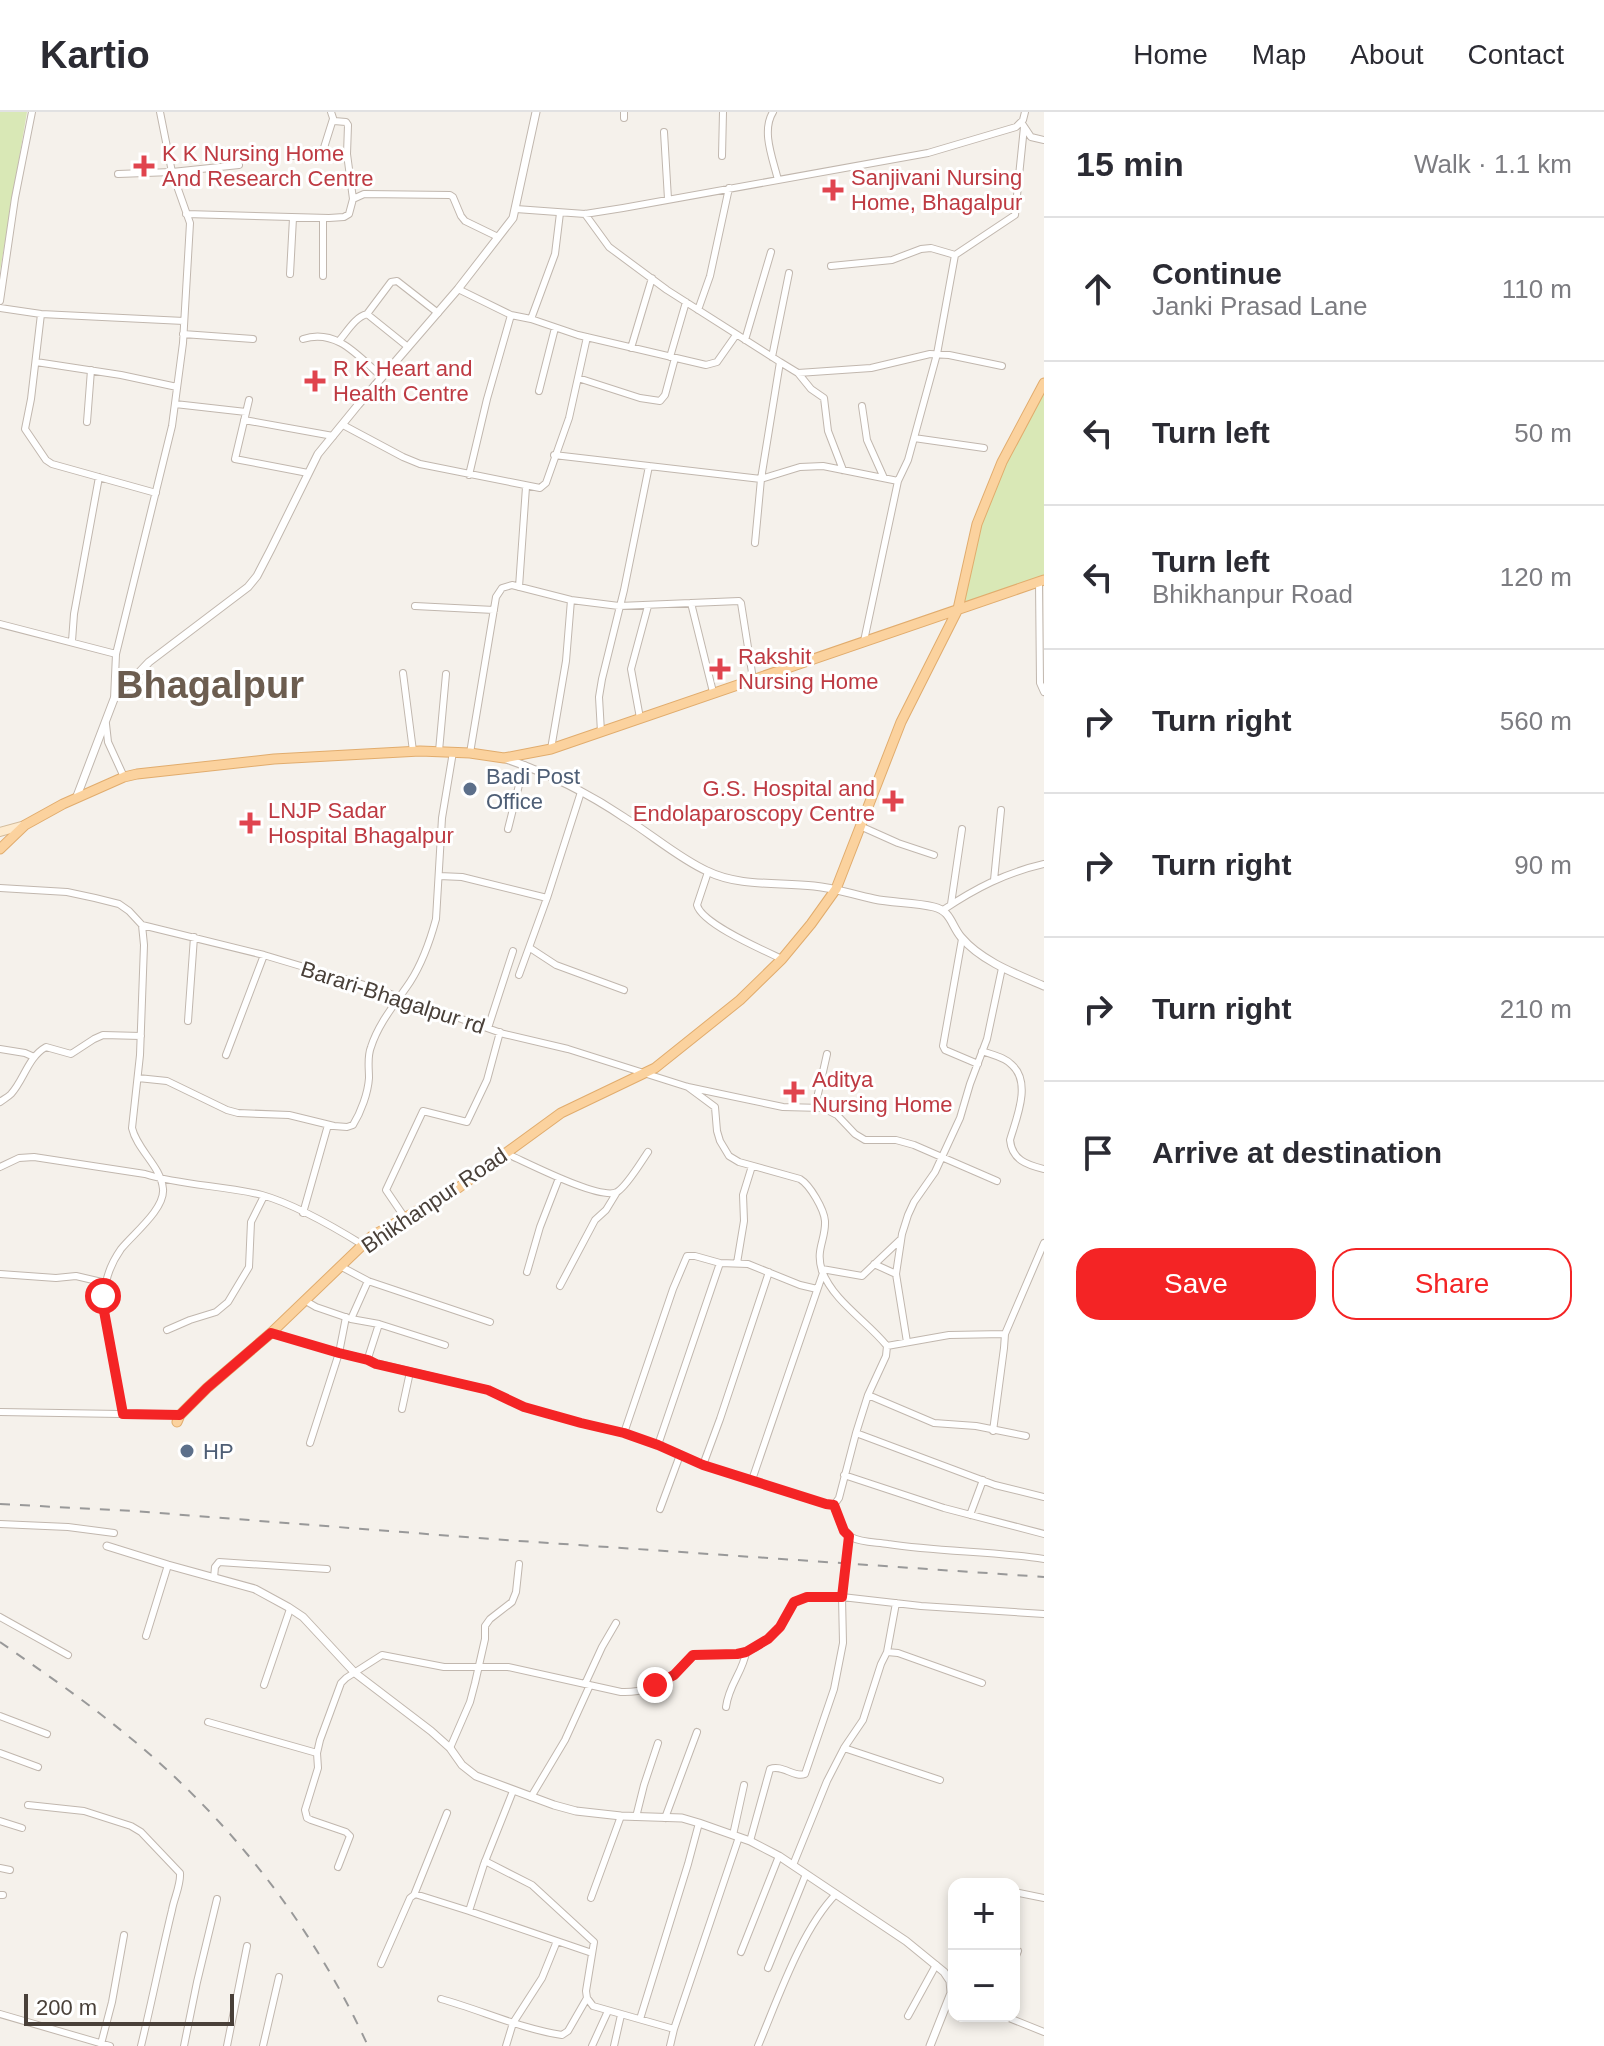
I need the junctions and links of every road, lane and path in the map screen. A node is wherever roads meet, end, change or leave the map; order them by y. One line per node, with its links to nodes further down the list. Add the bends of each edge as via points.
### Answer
1 (32, 112): 35 (street)
2 (160, 112): 14 (street)
3 (536, 112): 20 (street)
4 (723, 112): 12 (street)
5 (773, 112): 16 (street, via 768,136)
6 (1025, 112): 8 (street)
7 (332, 115): 11 (street, via 322,154); 18 (street, via 348,125)
8 (1022, 125): 10 (street, via 1031,137); 16 (street, via 928,153); 28 (street, via 1015,215)
9 (664, 132): 19 (street)
10 (1044, 140)
11 (293, 156)
12 (722, 156)
13 (239, 165): 14 (street)
14 (172, 172): 15 (street); 22 (street)
15 (118, 174)
16 (778, 180): 17 (street)
17 (729, 188): 19 (street); 38 (street, via 709,283)
18 (353, 199): 25 (street, via 349,214); 26 (street, via 364,194 450,195 465,221)
19 (668, 199): 23 (street)
20 (516, 209): 21 (street); 26 (street)
21 (560, 213): 23 (street); 43 (street, via 555,254)
22 (186, 214): 24 (street); 44 (street, via 190,223)
23 (585, 214): 33 (street, via 609,247)
24 (293, 218): 25 (street); 31 (street)
25 (323, 218): 32 (street)
26 (498, 237): 34 (street)
27 (771, 252): 51 (street)
28 (955, 255): 29 (street, via 931,248 892,260); 55 (street)
29 (831, 266)
30 (789, 273): 56 (street)
31 (290, 274)
32 (323, 276)
33 (652, 278): 36 (street); 54 (street)
34 (458, 289): 39 (street); 42 (street)
35 (0, 301)
36 (686, 302): 38 (street); 57 (street)
37 (0, 308): 40 (street)
38 (698, 310): 47 (street)
39 (438, 313): 41 (street, via 397,281); 53 (street)
40 (41, 314): 44 (street); 58 (street)
41 (367, 314): 52 (street); 53 (street)
42 (511, 315): 43 (street); 82 (street)
43 (531, 319): 45 (street)
44 (184, 321): 46 (street)
45 (555, 328): 48 (street); 67 (street)
46 (183, 334): 49 (street); 66 (street)
47 (736, 335): 51 (street); 57 (street, via 713,364)
48 (587, 337): 54 (street); 64 (street)
49 (253, 339)
50 (303, 339): 52 (street)
51 (745, 340): 56 (street)
52 (339, 341): 63 (street)
53 (408, 347): 63 (street)
54 (631, 348): 57 (street)
55 (937, 354): 60 (street); 62 (street, via 871,368); 76 (street)
56 (772, 357): 59 (street)
57 (672, 358): 64 (street, via 660,401)
58 (36, 362): 61 (street); 83 (street, via 25,429 52,464)
59 (780, 362): 62 (street); 85 (street)
60 (1002, 366)
61 (91, 370): 66 (street); 73 (street)
62 (798, 373): 80 (street, via 824,398 828,431)
63 (382, 377): 74 (street)
64 (578, 378): 78 (street)
65 (1044, 383): 97 (main road, Bhikhanpur Road, via 1002,462 977,524)
66 (177, 387): 69 (street)
67 (539, 391)
68 (249, 400): 71 (street)
69 (175, 404): 71 (street); 88 (street)
70 (862, 406): 84 (street, via 867,440)
71 (246, 412): 72 (street)
72 (244, 420): 75 (street); 81 (street, via 235,459)
73 (87, 422)
74 (343, 425): 75 (street); 82 (street, via 420,464)
75 (333, 436): 81 (street)
76 (914, 438): 77 (street); 86 (street)
77 (984, 448)
78 (554, 455): 79 (street); 87 (street, via 543,486)
79 (649, 466): 85 (street); 95 (street)
80 (843, 470): 84 (street); 85 (street, via 800,467)
81 (308, 473): 108 (street, via 248,587 149,662)
82 (469, 475): 87 (street)
83 (99, 477): 88 (street); 100 (street)
84 (884, 478): 86 (street)
85 (761, 479): 89 (street)
86 (898, 481): 101 (street)
87 (526, 487): 91 (street)
88 (156, 493): 102 (street)
89 (755, 543)
90 (1042, 581): 97 (main road); 107 (street)
91 (519, 587): 92 (street); 98 (street, via 502,588)
92 (571, 600): 95 (street); 112 (street)
93 (691, 603): 96 (street); 105 (street, via 741,603); 106 (street)
94 (415, 606): 98 (street)
95 (619, 606): 96 (street); 111 (street, via 600,688)
96 (648, 606): 110 (street, via 631,669)
97 (958, 609): 101 (main road); 124 (main road, Bhikhanpur Road, via 901,722)
98 (494, 610): 116 (street)
99 (0, 624): 100 (street)
100 (72, 641): 102 (street)
101 (864, 641): 105 (main road)
102 (116, 654): 108 (street)
103 (403, 673): 113 (street)
104 (446, 674): 114 (street)
105 (753, 679): 106 (main road)
106 (713, 692): 110 (main road)
107 (1044, 692)
108 (114, 699): 109 (street)
109 (106, 717): 119 (street, via 108,742); 121 (street)
110 (640, 718): 111 (main road)
111 (601, 732): 112 (main road)
112 (551, 749): 117 (main road)
113 (413, 751): 114 (main road); 119 (main road, via 274,759)
114 (439, 751): 115 (main road)
115 (453, 752): 116 (main road); 132 (street)
116 (470, 753): 117 (main road)
117 (504, 758): 118 (street)
118 (524, 765): 120 (street); 125 (street)
119 (124, 777): 121 (main road)
120 (581, 792): 131 (street); 136 (street)
121 (77, 796): 123 (main road)
122 (1001, 810): 133 (street)
123 (25, 825): 127 (main road); 128 (main road)
124 (860, 826): 129 (street); 135 (main road, Bhikhanpur Road)
125 (508, 829)
126 (962, 829): 137 (street)
127 (0, 832)
128 (0, 849)
129 (934, 855)
130 (1044, 864): 133 (street)
131 (708, 872): 135 (street, via 758,883); 145 (street, via 697,905 701,915)
132 (439, 876): 136 (street); 150 (street, via 428,946)
133 (994, 880): 137 (street)
134 (0, 888): 139 (street, via 67,892 119,904)
135 (836, 889): 138 (street); 145 (main road, Bhikhanpur Road)
136 (547, 898): 142 (street)
137 (951, 904): 138 (street)
138 (943, 910): 141 (street)
139 (142, 925): 140 (street, Barari-Bhagalpur rd); 154 (street)
140 (194, 937): 144 (street, Barari-Bhagalpur rd); 151 (street)
141 (962, 939): 146 (street); 160 (street, via 943,1046)
142 (530, 948): 147 (street); 149 (street, via 556,965)
143 (513, 951): 152 (street)
144 (264, 955): 150 (street, Barari-Bhagalpur rd); 158 (street)
145 (782, 959): 161 (main road, Bhikhanpur Road, via 740,1000)
146 (999, 966): 148 (street); 156 (street)
147 (519, 975)
148 (1044, 986)
149 (624, 990)
150 (399, 997): 152 (street, Barari-Bhagalpur rd); 166 (street, via 370,1048 369,1082 356,1120 347,1127)
151 (188, 1021)
152 (488, 1028): 153 (street, Barari-Bhagalpur rd)
153 (500, 1032): 161 (street, Barari-Bhagalpur rd); 179 (street, via 487,1080 467,1122 423,1111 386,1190)
154 (141, 1036): 159 (street, via 103,1035 75,1053 46,1047); 162 (street)
155 (0, 1049): 159 (street)
156 (982, 1051): 160 (street); 172 (street, via 1016,1068 1021,1100 1010,1140 1012,1152 1027,1165)
157 (827, 1054): 165 (street)
158 (226, 1055)
159 (34, 1057): 164 (street)
160 (978, 1064): 169 (street)
161 (643, 1074): 163 (street, Barari-Bhagalpur rd); 168 (main road, Bhikhanpur Road, via 561,1113)
162 (138, 1078): 166 (street, via 167,1081 238,1113 289,1115); 174 (street, via 134,1136)
163 (688, 1087): 165 (street, Barari-Bhagalpur rd, via 783,1107); 170 (street, via 715,1107 717,1131 729,1156)
164 (0, 1102)
165 (815, 1107): 169 (street, via 830,1110 865,1140 902,1141)
166 (328, 1125): 178 (street)
167 (648, 1152): 176 (street)
168 (505, 1153): 173 (street); 179 (main road, Bhikhanpur Road)
169 (941, 1157): 175 (street); 180 (street, via 914,1202)
170 (752, 1166): 184 (street, via 743,1195); 187 (street, via 800,1179 811,1190 825,1222)
171 (0, 1167): 174 (street, via 34,1157)
172 (1044, 1169)
173 (559, 1178): 176 (street); 188 (street)
174 (161, 1179): 177 (street); 193 (street, via 158,1207 120,1251)
175 (997, 1181)
176 (617, 1192): 194 (street, via 595,1220)
177 (264, 1196): 178 (street); 200 (street, via 251,1222 249,1267 228,1302 216,1312)
178 (303, 1213): 182 (street)
179 (405, 1218): 182 (main road, Bhikhanpur Road)
180 (902, 1239): 185 (street); 191 (street)
181 (1044, 1243): 202 (street)
182 (363, 1245): 186 (main road, Bhikhanpur Road)
183 (720, 1263): 184 (street); 215 (street, via 686,1258); 219 (street)
184 (737, 1263): 189 (street)
185 (874, 1264): 187 (street, via 862,1276); 191 (street)
186 (340, 1266): 192 (street); 196 (main road, Bhikhanpur Road)
187 (822, 1271): 195 (street); 205 (street, via 832,1289)
188 (527, 1272)
189 (769, 1272): 195 (street); 221 (street)
190 (0, 1274): 193 (street, via 76,1276)
191 (896, 1274): 203 (street)
192 (368, 1281): 197 (street); 198 (street)
193 (106, 1283): 212 (street, via 104,1311)
194 (560, 1286)
195 (817, 1289): 223 (street)
196 (304, 1300): 197 (street); 201 (main road, Bhikhanpur Road)
197 (349, 1318): 199 (street); 206 (street)
198 (490, 1322)
199 (379, 1324): 204 (street); 207 (street)
200 (167, 1330)
201 (271, 1333): 206 (street); 213 (main road, Bhikhanpur Road)
202 (1005, 1334): 203 (street); 214 (street)
203 (907, 1342): 205 (street)
204 (445, 1345)
205 (887, 1346): 209 (street)
206 (339, 1353): 207 (street); 218 (street)
207 (368, 1360): 208 (street)
208 (410, 1372): 210 (street); 215 (street, via 472,1385 532,1410)
209 (868, 1395): 214 (street, via 934,1423); 216 (street)
210 (402, 1409)
211 (0, 1412): 212 (street)
212 (123, 1414): 213 (street)
213 (178, 1419)
214 (993, 1431): 217 (street)
215 (624, 1433): 219 (street)
216 (856, 1433): 222 (street); 224 (street)
217 (1026, 1436)
218 (310, 1443)
219 (658, 1445): 220 (street)
220 (680, 1455): 221 (street); 227 (street)
221 (703, 1465): 223 (street)
222 (844, 1475): 226 (street); 228 (street)
223 (752, 1480): 226 (street)
224 (983, 1480): 225 (street); 228 (street)
225 (1044, 1497)
226 (834, 1505): 232 (street)
227 (660, 1509)
228 (970, 1515): 231 (street)
229 (0, 1524): 230 (street)
230 (114, 1533)
231 (1044, 1534)
232 (849, 1536): 234 (street, via 924,1549); 239 (street)
233 (107, 1546): 236 (street)
234 (1044, 1559)
235 (519, 1564): 249 (street, via 512,1602 485,1626)
236 (168, 1565): 238 (street); 245 (street)
237 (327, 1569): 238 (street, via 219,1562)
238 (214, 1578): 241 (street, via 255,1589)
239 (842, 1597): 240 (street); 246 (street, via 794,1602 780,1627); 278 (street, via 843,1643 834,1689 805,1774 770,1769)
240 (896, 1603): 242 (street); 247 (street)
241 (290, 1609): 250 (street); 253 (street)
242 (1044, 1614)
243 (0, 1617): 248 (street)
244 (616, 1623): 252 (street)
245 (146, 1636)
246 (746, 1652): 252 (street, via 696,1654 674,1675 637,1692); 254 (street)
247 (887, 1652): 251 (street); 261 (street, via 863,1720)
248 (68, 1655)
249 (479, 1666): 250 (street, via 444,1667 382,1655); 252 (street); 260 (street)
250 (355, 1673): 260 (street); 263 (street, via 341,1683)
251 (982, 1683)
252 (588, 1684): 268 (street, via 565,1740)
253 (264, 1685)
254 (726, 1707)
255 (0, 1716): 258 (street)
256 (208, 1722): 263 (street)
257 (697, 1732): 273 (street)
258 (47, 1734)
259 (658, 1743): 272 (street)
260 (450, 1748): 267 (street, via 469,1771)
261 (844, 1748): 265 (street); 281 (street)
262 (0, 1753): 264 (street)
263 (317, 1753): 282 (street, via 305,1814 350,1836)
264 (38, 1767)
265 (940, 1780)
266 (744, 1785): 277 (street)
267 (513, 1791): 268 (street); 280 (street)
268 (531, 1797): 271 (street, via 576,1811)
269 (28, 1805): 317 (street, via 84,1811 131,1826 180,1873)
270 (447, 1813): 288 (street)
271 (621, 1816): 272 (street); 289 (street)
272 (636, 1817): 273 (street)
273 (665, 1818): 275 (street)
274 (0, 1821): 276 (street)
275 (699, 1823): 277 (street); 310 (street)
276 (22, 1828)
277 (736, 1836): 278 (street); 313 (street)
278 (750, 1841): 279 (street)
279 (779, 1856): 281 (street); 296 (street)
280 (485, 1861): 292 (street); 297 (street, via 539,1891 594,1942)
281 (793, 1865): 285 (street)
282 (338, 1867)
283 (0, 1868): 284 (street)
284 (10, 1870)
285 (806, 1874): 287 (street); 300 (street)
286 (1020, 1893): 290 (street)
287 (836, 1894): 299 (street); 325 (street, via 823,1907 799,1953)
288 (414, 1895): 292 (street); 298 (street)
289 (591, 1898)
290 (1044, 1898)
291 (217, 1899): 318 (street)
292 (469, 1911): 294 (street)
293 (124, 1935): 315 (street)
294 (557, 1941): 297 (street); 312 (street, via 542,1978)
295 (247, 1946): 319 (street)
296 (741, 1952)
297 (592, 1953): 303 (street)
298 (381, 1964)
299 (936, 1965): 302 (street); 309 (street)
300 (768, 1968)
301 (279, 1977): 320 (street)
302 (948, 1977)
303 (587, 1998): 306 (street); 312 (street, via 566,2034)
304 (441, 1999): 312 (street)
305 (948, 2003): 326 (street)
306 (608, 2011): 308 (street); 322 (street)
307 (0, 2014): 315 (street)
308 (621, 2015): 310 (street); 323 (street)
309 (908, 2016)
310 (640, 2019): 313 (street)
311 (1019, 2022): 314 (street)
312 (513, 2023): 321 (street)
313 (674, 2029): 324 (street)
314 (1044, 2032)
315 (101, 2044): 316 (street)
316 (110, 2046)
317 (141, 2046)
318 (184, 2046)
319 (227, 2046)
320 (263, 2046)
321 (506, 2046)
322 (592, 2046)
323 (614, 2046)
324 (670, 2046)
325 (758, 2046)
326 (930, 2046)

